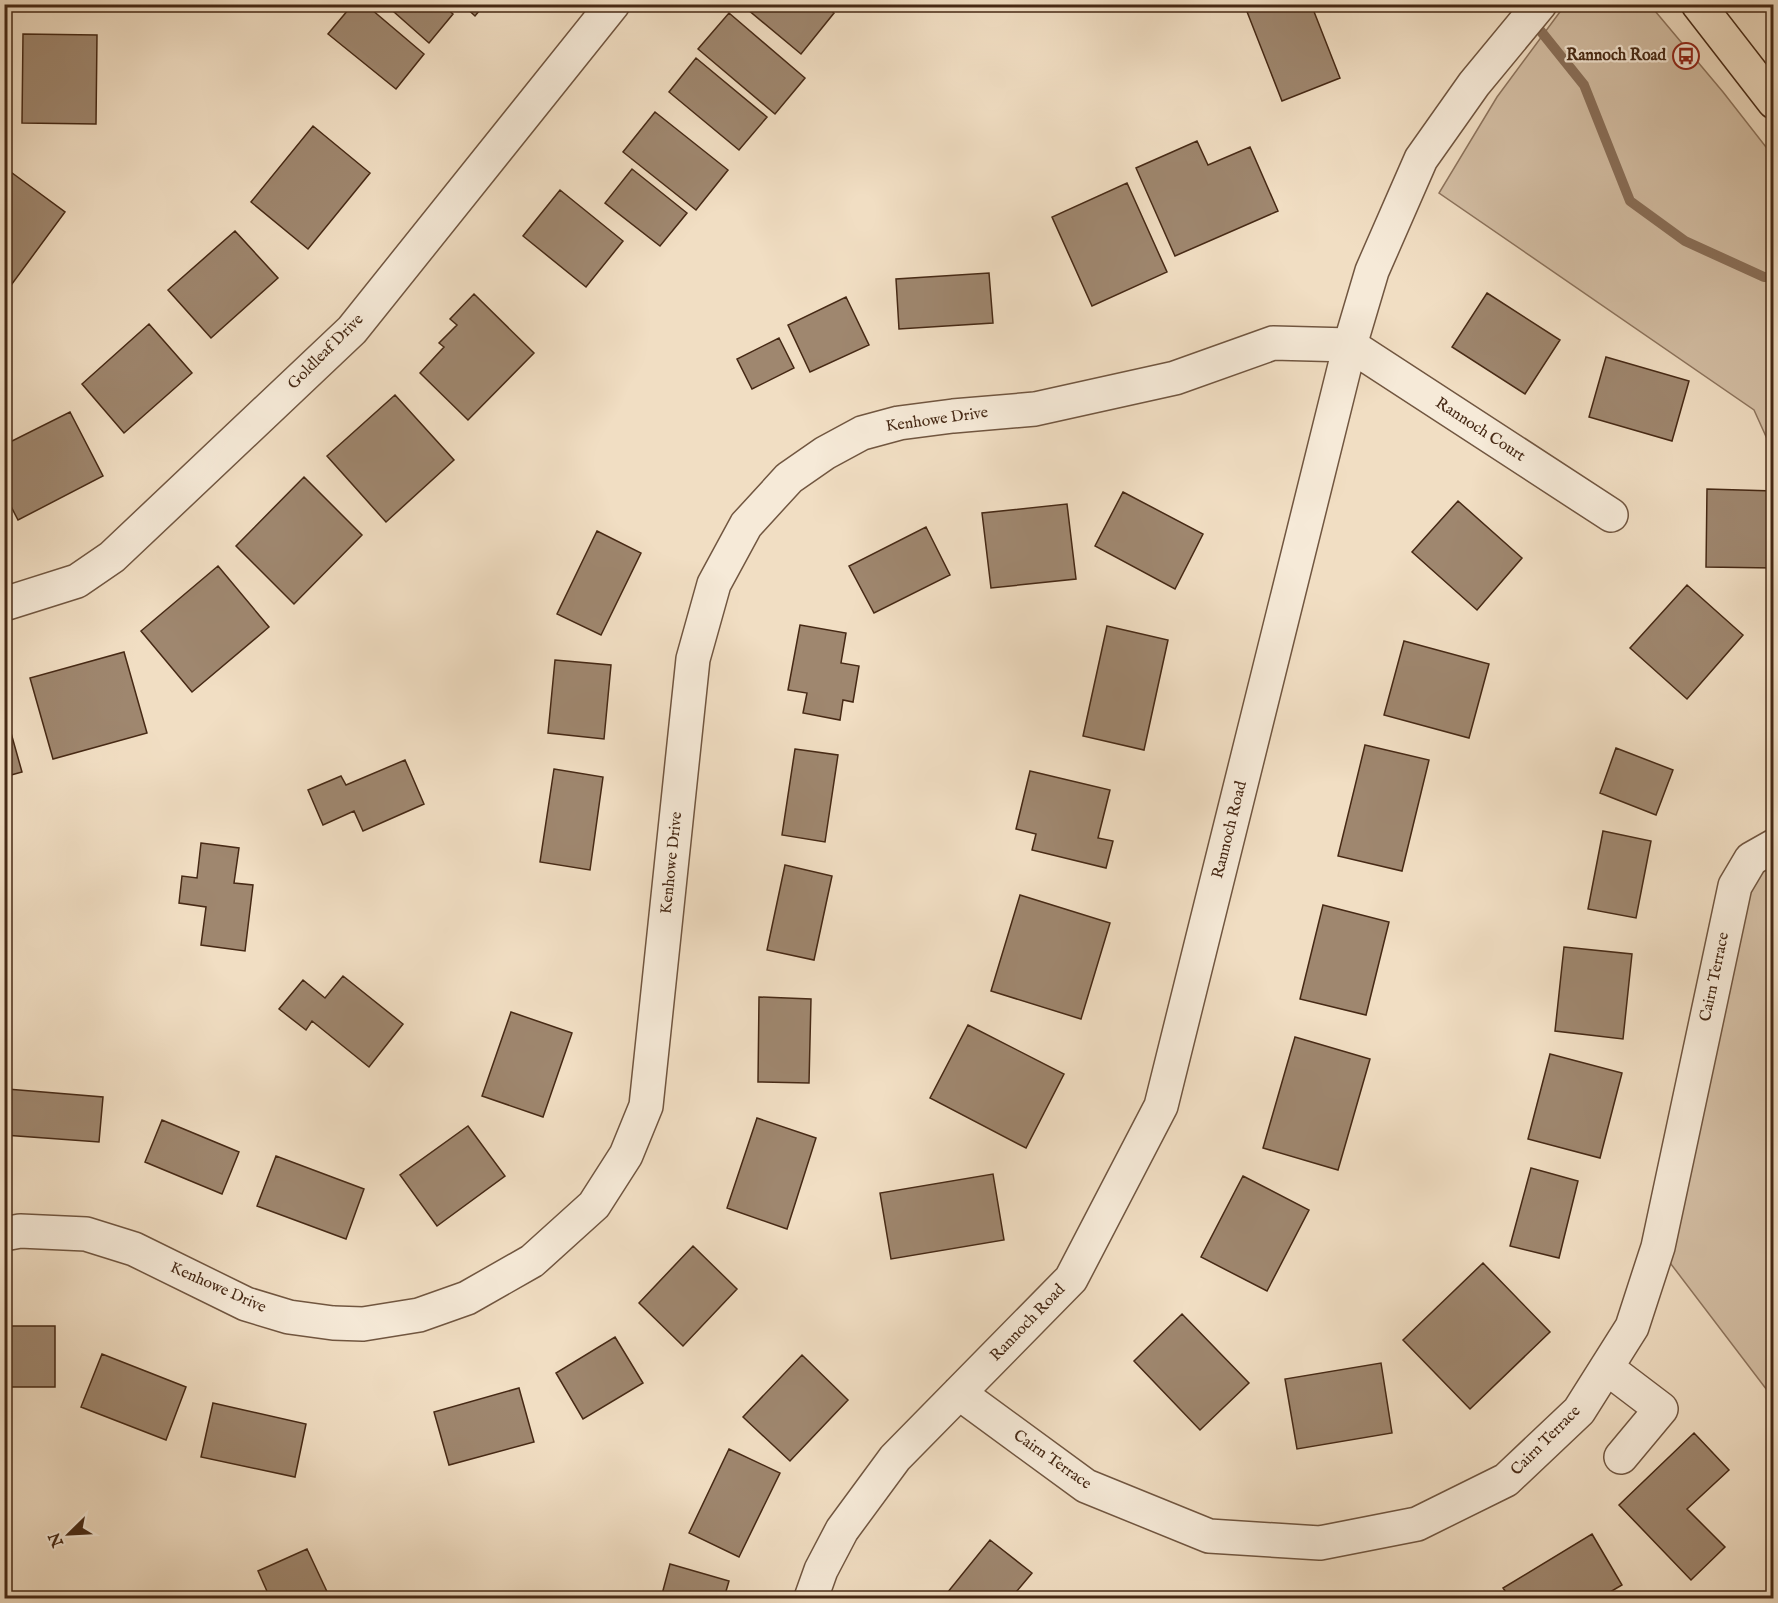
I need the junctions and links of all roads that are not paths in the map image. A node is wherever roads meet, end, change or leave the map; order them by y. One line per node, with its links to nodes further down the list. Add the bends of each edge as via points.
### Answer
1 (613, 4): 7 (street, Goldleaf Drive, via 352,330 112,557 77,581)
2 (1540, 4): 5 (street, Rannoch Road, via 1474,84 1421,159 1372,271)
3 (1698, 4): 4 (main road)
4 (1773, 102)
5 (1350, 345): 6 (street, Rannoch Court); 9 (street, Kenhowe Drive, via 1273,342 1175,378 1101,395 1035,409 899,423 862,433 789,478 746,525 714,584 693,659 646,1106 626,1155 594,1205 532,1261 467,1298 419,1315 363,1324 333,1323 289,1317 246,1304 134,1249 86,1234); 11 (street, Rannoch Road, via 1161,1106 1071,1278)
6 (1611, 515)
7 (4, 604)
8 (1773, 846): 10 (street, Cairn Terrace, via 1751,859 1735,886 1658,1247 1632,1327)
9 (4, 1234)
10 (1607, 1368): 11 (street, Cairn Terrace, via 1579,1411 1506,1480 1417,1524 1320,1543 1209,1536 1086,1486); 12 (street, via 1661,1409)
11 (959, 1393): 13 (street, Rannoch Road, via 895,1458 842,1530)
12 (1622, 1457)
13 (811, 1599)

